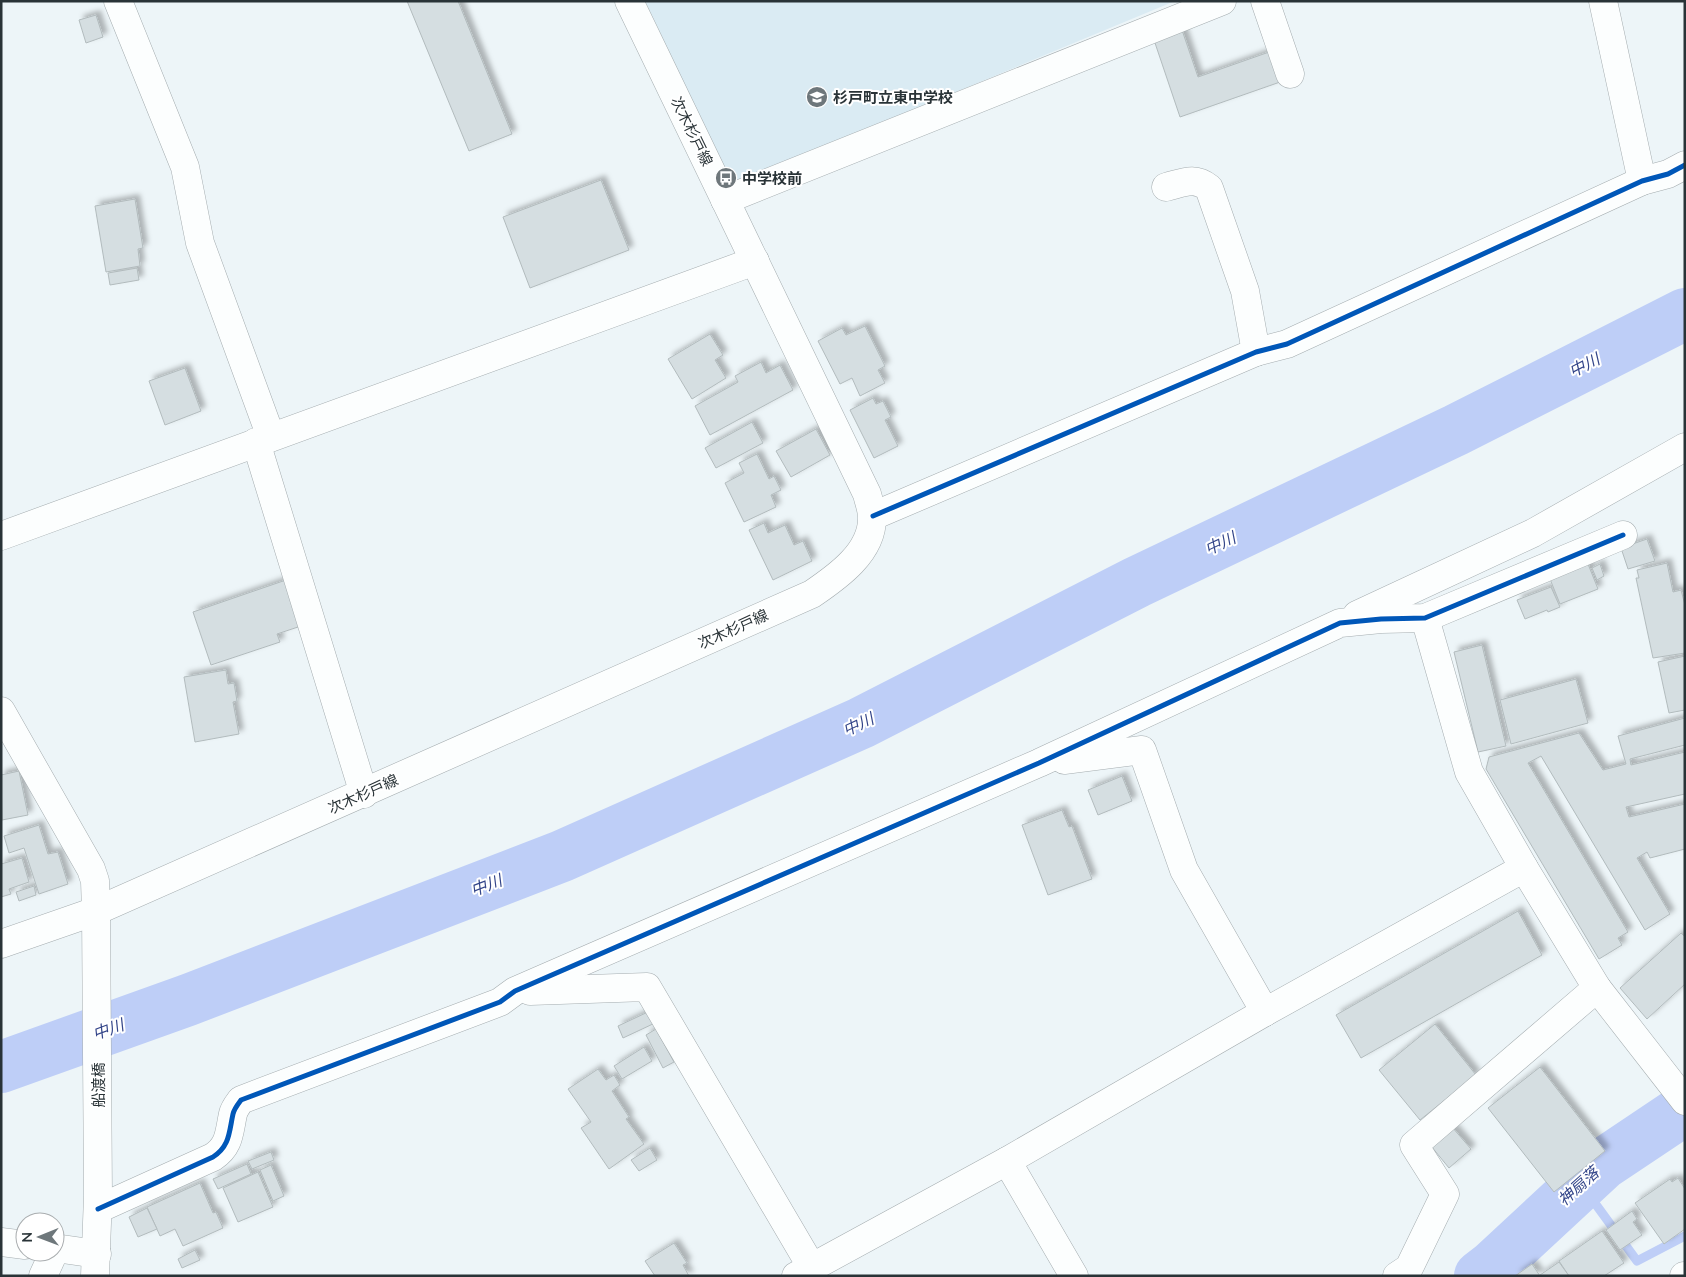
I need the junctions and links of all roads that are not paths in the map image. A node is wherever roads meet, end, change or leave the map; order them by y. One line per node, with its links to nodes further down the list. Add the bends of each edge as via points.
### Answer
1 (118, 1): 13 (street, via 185,167 200,243)
2 (629, 1): 10 (street, 次木杉戸線)
3 (1222, 1): 10 (street)
4 (1265, 1): 6 (street)
5 (1603, 1): 8 (street)
6 (1290, 74)
7 (1685, 165): 8 (street, via 1668,174)
8 (1642, 181): 12 (street, via 1287,344)
9 (1166, 187): 12 (street, via 1194,180 1209,188 1245,291)
10 (725, 200): 11 (street, 次木杉戸線)
11 (755, 261): 13 (street); 15 (street, 次木杉戸線, via 867,494)
12 (1256, 352): 15 (street)
13 (264, 440): 17 (street); 22 (street)
14 (1685, 447): 19 (street, via 1533,534)
15 (873, 516): 22 (street, 次木杉戸線, via 870,532 860,552 837,577 812,594)
16 (1623, 535): 18 (street)
17 (1, 536)
18 (1425, 618): 19 (street); 23 (street, via 1469,772)
19 (1340, 623): 21 (street)
20 (5, 724): 24 (street, via 91,869)
21 (1039, 763): 27 (street); 28 (street, via 1142,750 1184,870)
22 (364, 794): 24 (street, 次木杉戸線)
23 (1524, 868): 26 (street); 28 (street)
24 (96, 911): 25 (street, 次木杉戸線); 31 (street, 船渡橋)
25 (1, 944)
26 (1597, 988): 29 (street); 40 (street, via 1414,1145 1445,1194 1409,1268)
27 (515, 991): 31 (street, via 500,1002 241,1100 233,1113 231,1132 222,1152); 37 (street, via 647,987)
28 (1265, 1012): 30 (street)
29 (1685, 1101)
30 (1007, 1161): 37 (street); 39 (street)
31 (98, 1202): 36 (street)
32 (1, 1242): 33 (street)
33 (15, 1244)
34 (65, 1254): 36 (street)
35 (49, 1262): 38 (street)
36 (96, 1265)
37 (804, 1271)
38 (43, 1276)
39 (1074, 1276)
40 (1397, 1276)

